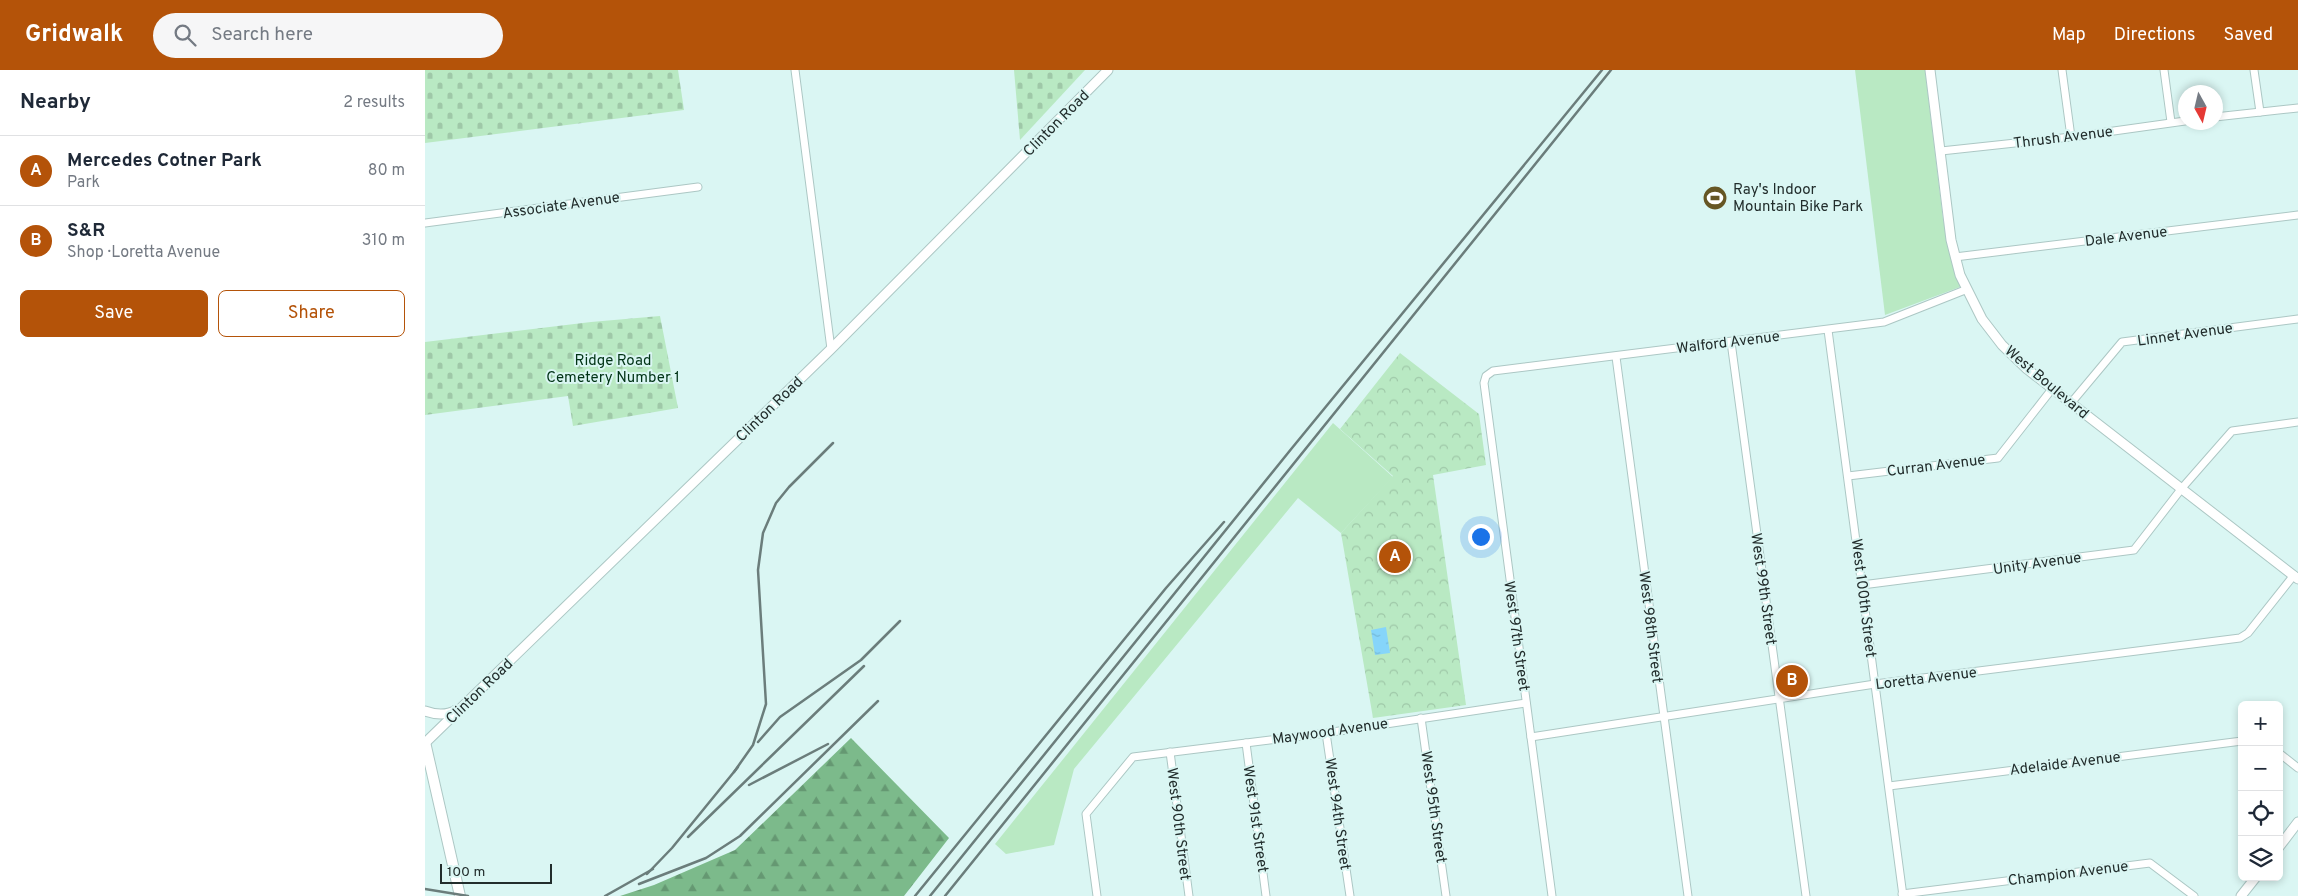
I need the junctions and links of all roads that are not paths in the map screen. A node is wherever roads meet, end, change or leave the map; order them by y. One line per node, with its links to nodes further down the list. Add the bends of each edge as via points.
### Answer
1 (795, 70): 22 (street)
2 (1108, 70): 22 (street, Clinton Road)
3 (1930, 70): 13 (street, West Boulevard)
4 (2062, 70): 12 (street)
5 (2165, 70): 10 (street)
6 (2254, 70): 8 (street)
7 (2298, 108): 8 (street)
8 (2259, 112): 9 (street)
9 (2223, 116)
10 (2171, 122): 11 (street, Thrush Avenue); 12 (street, Thrush Avenue)
11 (2178, 122)
12 (2071, 137): 13 (street, Thrush Avenue)
13 (1941, 151): 17 (street, West Boulevard)
14 (698, 187): 16 (street, Associate Avenue)
15 (2298, 215): 17 (street, Dale Avenue)
16 (425, 223)
17 (1955, 257): 18 (street, West Boulevard)
18 (1965, 290): 20 (street, Walford Avenue, via 1884,322); 25 (street, West Boulevard, via 2002,345)
19 (2298, 319): 26 (street, Linnet Avenue, via 2122,342)
20 (1828, 330): 21 (street, Walford Avenue); 28 (street, West 100th Street)
21 (1731, 342): 23 (street, Walford Avenue); 33 (street, West 99th Street)
22 (831, 349): 35 (street, Clinton Road)
23 (1616, 357): 24 (street, Walford Avenue, via 1493,372); 37 (street, West 98th Street)
24 (1486, 376): 34 (street, West 97th Street, via 1483,383)
25 (2052, 389): 26 (street, West Boulevard); 28 (street, Curran Avenue, via 1998,458)
26 (2071, 403): 29 (street, West Boulevard)
27 (2298, 422): 29 (street, Unity Avenue, via 2232,431)
28 (1848, 476): 31 (street, West 100th Street)
29 (2183, 488): 30 (street, West Boulevard); 31 (street, Unity Avenue, via 2134,550)
30 (2296, 577): 32 (street, Loretta Avenue, via 2248,633 2240,638)
31 (1862, 585): 32 (street, West 100th Street)
32 (1875, 684): 33 (street, Loretta Avenue); 47 (street, West 100th Street)
33 (1779, 699): 37 (street, Loretta Avenue); 60 (street, West 99th Street)
34 (1526, 703): 38 (street, Maywood Avenue); 40 (street, West 97th Street)
35 (465, 705): 36 (street, via 449,714); 42 (street, Clinton Road)
36 (425, 711)
37 (1663, 715): 40 (street, Loretta Avenue); 59 (street, West 98th Street)
38 (1421, 718): 39 (street, Maywood Avenue); 57 (street, West 95th Street)
39 (1326, 733): 43 (street, Maywood Avenue); 56 (street, West 94th Street)
40 (1531, 737): 58 (street, West 97th Street)
41 (2238, 741): 47 (street, Adelaide Avenue)
42 (425, 742): 52 (main road)
43 (1246, 743): 44 (street, Maywood Avenue); 55 (street, West 91st Street)
44 (1170, 752): 53 (street, Maywood Avenue, via 1133,757 1087,814); 54 (street, West 90th Street)
45 (2283, 756): 46 (street)
46 (2298, 768)
47 (1889, 786): 51 (street, West 100th Street)
48 (2298, 822): 49 (street)
49 (2283, 841)
50 (2253, 881): 62 (street)
51 (1902, 895): 61 (street, Champion Avenue, via 2150,863)
52 (460, 896)
53 (1097, 896)
54 (1189, 896)
55 (1266, 896)
56 (1350, 896)
57 (1446, 896)
58 (1552, 896)
59 (1688, 896)
60 (1806, 896)
61 (2194, 896)
62 (2241, 896)

